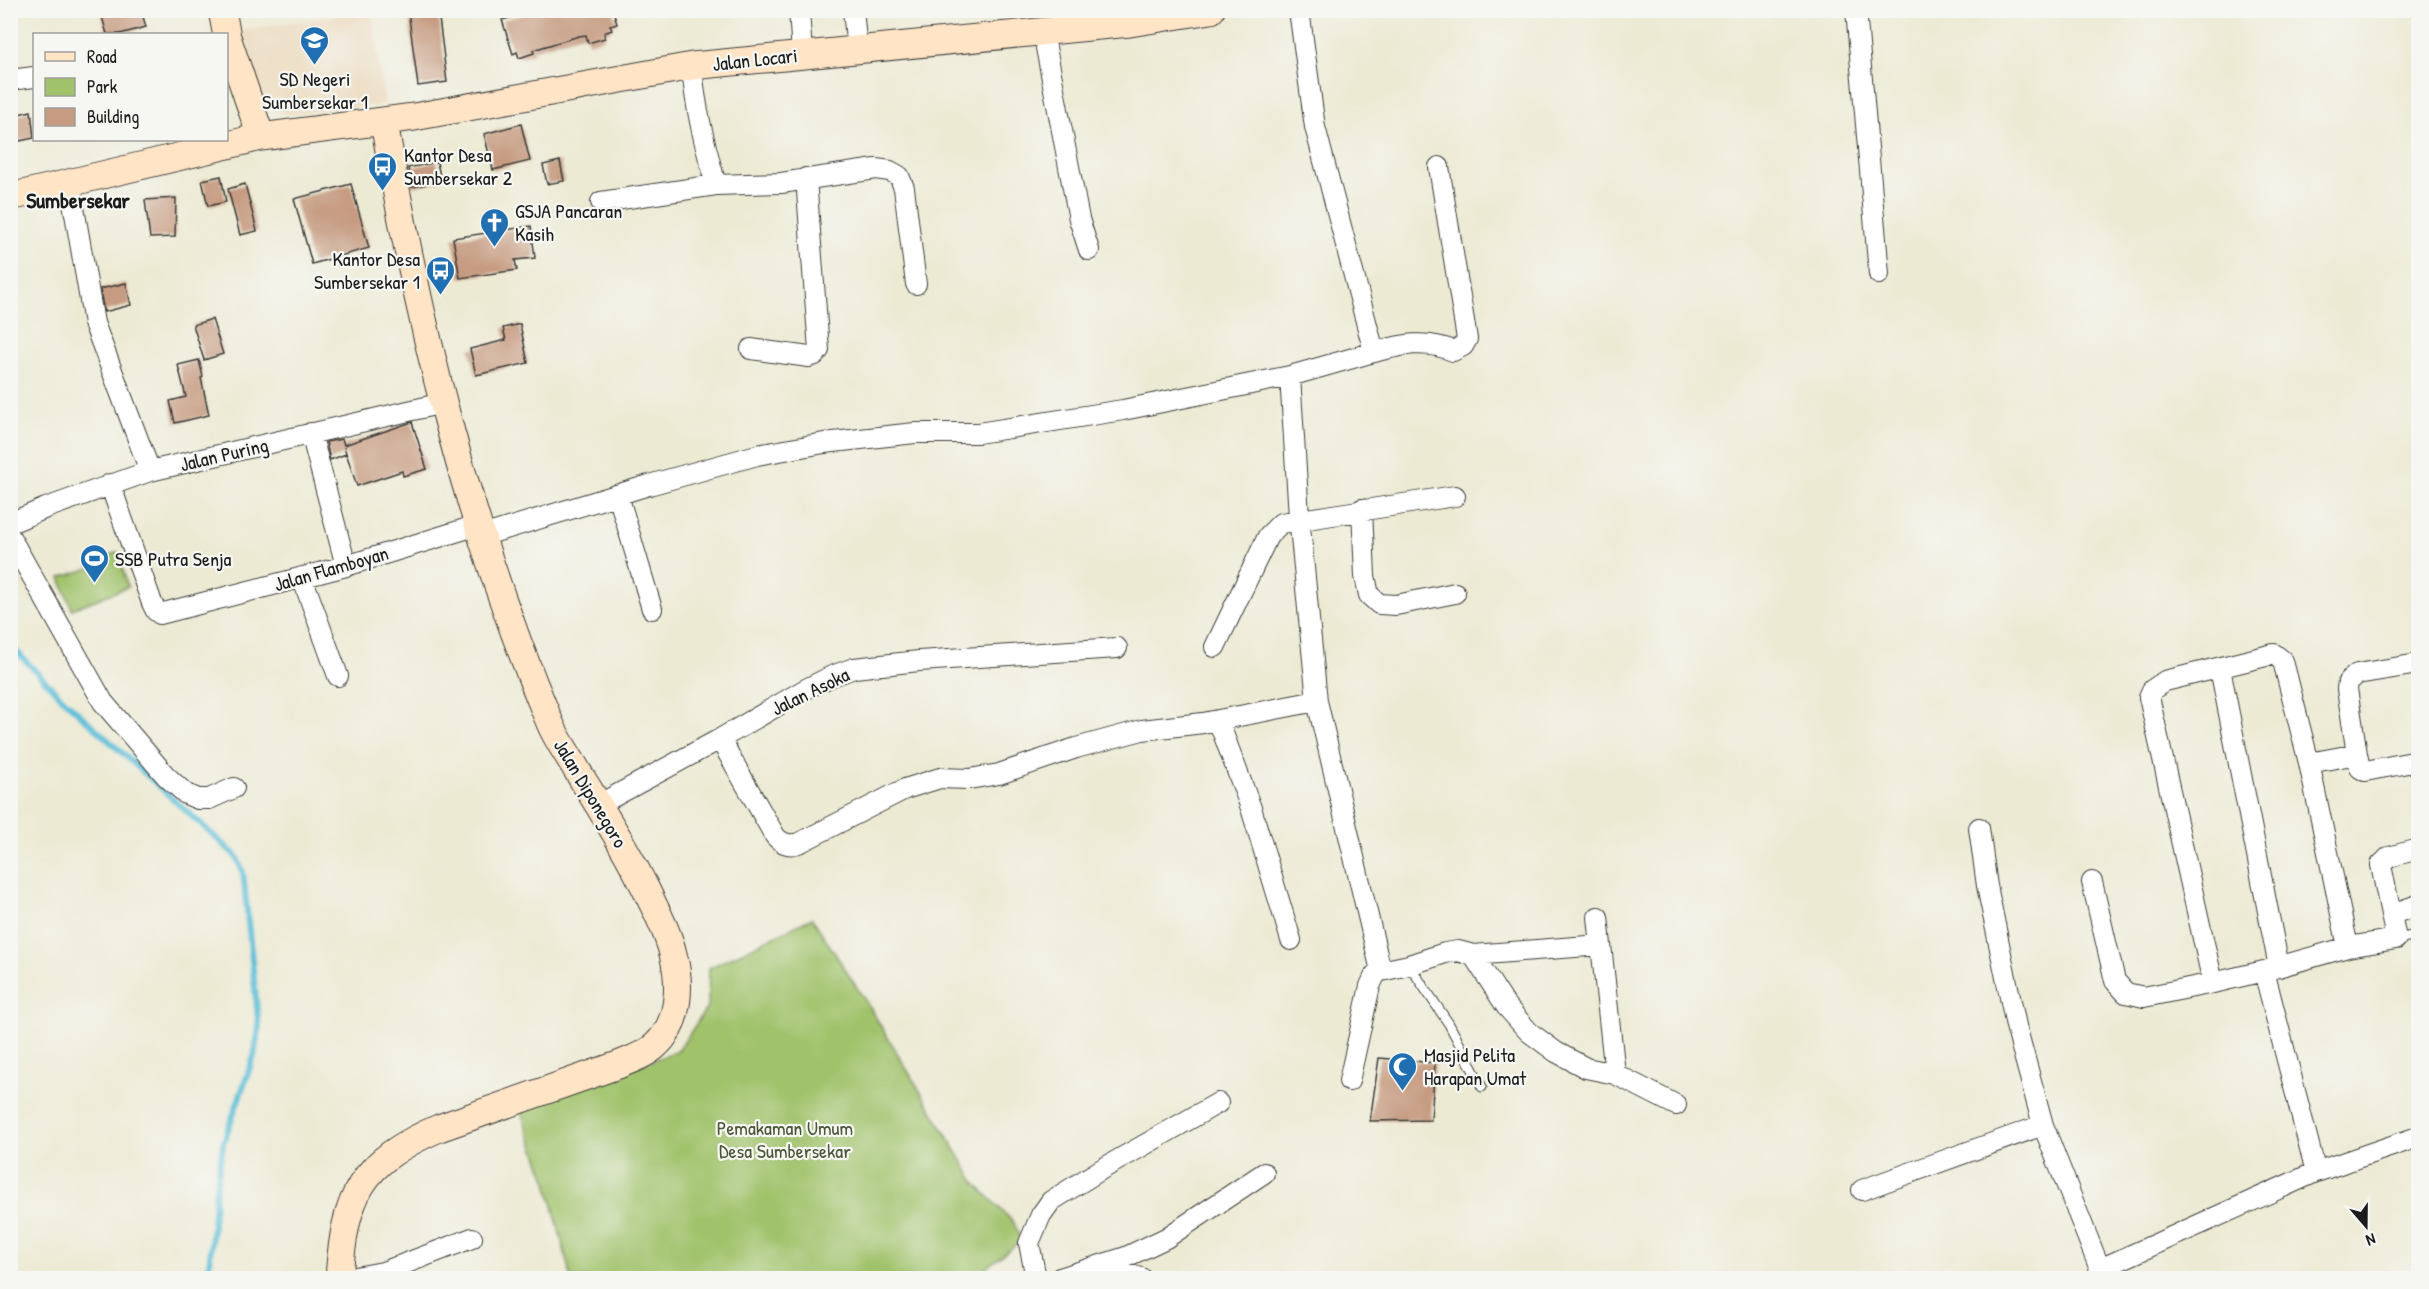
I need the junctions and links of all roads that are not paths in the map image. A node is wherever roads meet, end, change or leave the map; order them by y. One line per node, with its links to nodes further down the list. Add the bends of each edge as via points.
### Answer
1 (799, 10): 10 (street)
2 (853, 10): 9 (street)
3 (1211, 10): 6 (main road, Jalan Locari)
4 (1299, 10): 26 (street, via 1315,127)
5 (1856, 10): 23 (street)
6 (1128, 17): 8 (main road, Jalan Locari)
7 (225, 22): 15 (main road)
8 (1043, 32): 9 (main road, Jalan Locari); 22 (street, via 1079,219)
9 (858, 49): 10 (main road, Jalan Locari)
10 (802, 54): 11 (main road, Jalan Locari)
11 (692, 66): 14 (main road, Jalan Locari); 19 (street, via 695,103)
12 (33, 77): 13 (street)
13 (10, 80)
14 (384, 122): 15 (main road, Jalan Locari); 28 (main road, Jalan Diponegoro, via 397,200)
15 (261, 137): 18 (main road, Jalan Locari)
16 (1439, 167): 26 (street, Jalan Flamboyan, via 1467,339 1453,351 1414,342)
17 (806, 178): 19 (street, via 781,183); 24 (street, via 876,169 899,176); 25 (street, via 819,350 809,357)
18 (70, 184): 20 (main road, Jalan Locari); 30 (street, via 94,323)
19 (716, 185): 21 (street)
20 (10, 197)
21 (601, 202)
22 (1089, 250)
23 (1879, 274)
24 (916, 284)
25 (751, 349)
26 (1374, 352): 27 (street, Jalan Flamboyan)
27 (1290, 376): 32 (street, Jalan Flamboyan, via 978,434 915,433 813,445 757,455); 35 (street)
28 (443, 403): 29 (street, Jalan Puring); 37 (main road, Jalan Diponegoro)
29 (311, 433): 30 (street, Jalan Puring); 39 (street)
30 (150, 471): 31 (street, Jalan Puring)
31 (110, 484): 36 (street, Jalan Puring); 40 (street, Jalan Flamboyan, via 156,611 166,614)
32 (618, 495): 37 (street, Jalan Flamboyan); 42 (street)
33 (1455, 496): 34 (street)
34 (1362, 509): 35 (street); 41 (street, via 1369,595 1379,604 1396,605)
35 (1300, 521): 43 (street, via 1281,523 1268,536); 48 (street)
36 (10, 523)
37 (480, 531): 39 (street, Jalan Flamboyan); 55 (main road, Jalan Diponegoro, via 513,632 551,727)
38 (10, 537): 54 (street, via 103,702 166,776 198,799)
39 (346, 566): 40 (street, Jalan Flamboyan)
40 (302, 577): 47 (street)
41 (1455, 593)
42 (652, 609)
43 (1215, 647)
44 (1117, 648): 50 (street, Jalan Asoka, via 854,668 806,689)
45 (2418, 664): 51 (street, via 2357,675 2348,682)
46 (2220, 668): 53 (street, via 2274,654 2280,656); 69 (street); 71 (street, via 2162,682 2149,695)
47 (338, 676)
48 (1317, 701): 49 (street); 70 (street)
49 (1218, 720): 50 (street, via 1142,730 999,774 940,778 905,789 791,845 775,836); 64 (street, via 1251,808)
50 (720, 739): 55 (street, Jalan Asoka)
51 (2357, 754): 52 (street, via 2360,768 2365,771); 53 (street)
52 (2418, 761)
53 (2309, 763): 66 (street)
54 (234, 789)
55 (598, 805): 85 (main road, Jalan Diponegoro, via 636,868 674,954 677,991 675,1012 667,1029 656,1046 618,1065 439,1128 389,1154 362,1183 346,1216)
56 (1979, 828): 77 (street, via 2014,1014)
57 (2418, 849): 60 (street, via 2389,857 2381,866)
58 (2092, 882): 71 (street, via 2115,981 2126,993 2144,997)
59 (2418, 905): 60 (street)
60 (2392, 914): 63 (street)
61 (1598, 917): 65 (street)
62 (2418, 935): 63 (lane)
63 (2396, 939): 66 (street)
64 (1291, 940)
65 (1601, 945): 67 (street); 72 (street)
66 (2348, 947): 69 (street)
67 (1473, 955): 68 (street, via 1445,953); 72 (street, via 1506,1006 1529,1032 1586,1068)
68 (1409, 965): 70 (street); 74 (lane, via 1449,1024)
69 (2271, 969): 71 (street); 79 (street)
70 (1381, 971): 73 (street, via 1370,986)
71 (2213, 983)
72 (1615, 1074): 76 (street)
73 (1349, 1081)
74 (1482, 1087)
75 (1218, 1103): 87 (street, via 1051,1201 1036,1222 1029,1243)
76 (1676, 1105)
77 (2043, 1125): 81 (street); 84 (street)
78 (2418, 1137): 79 (street)
79 (2316, 1172): 84 (street)
80 (1264, 1173): 83 (street, via 1177,1232)
81 (1862, 1190)
82 (472, 1239): 86 (street, via 382,1272)
83 (1109, 1263): 88 (street); 89 (street, via 1116,1271)
84 (2101, 1274)
85 (339, 1278)
86 (350, 1278)
87 (1036, 1278)
88 (1060, 1278)
89 (1141, 1278)

